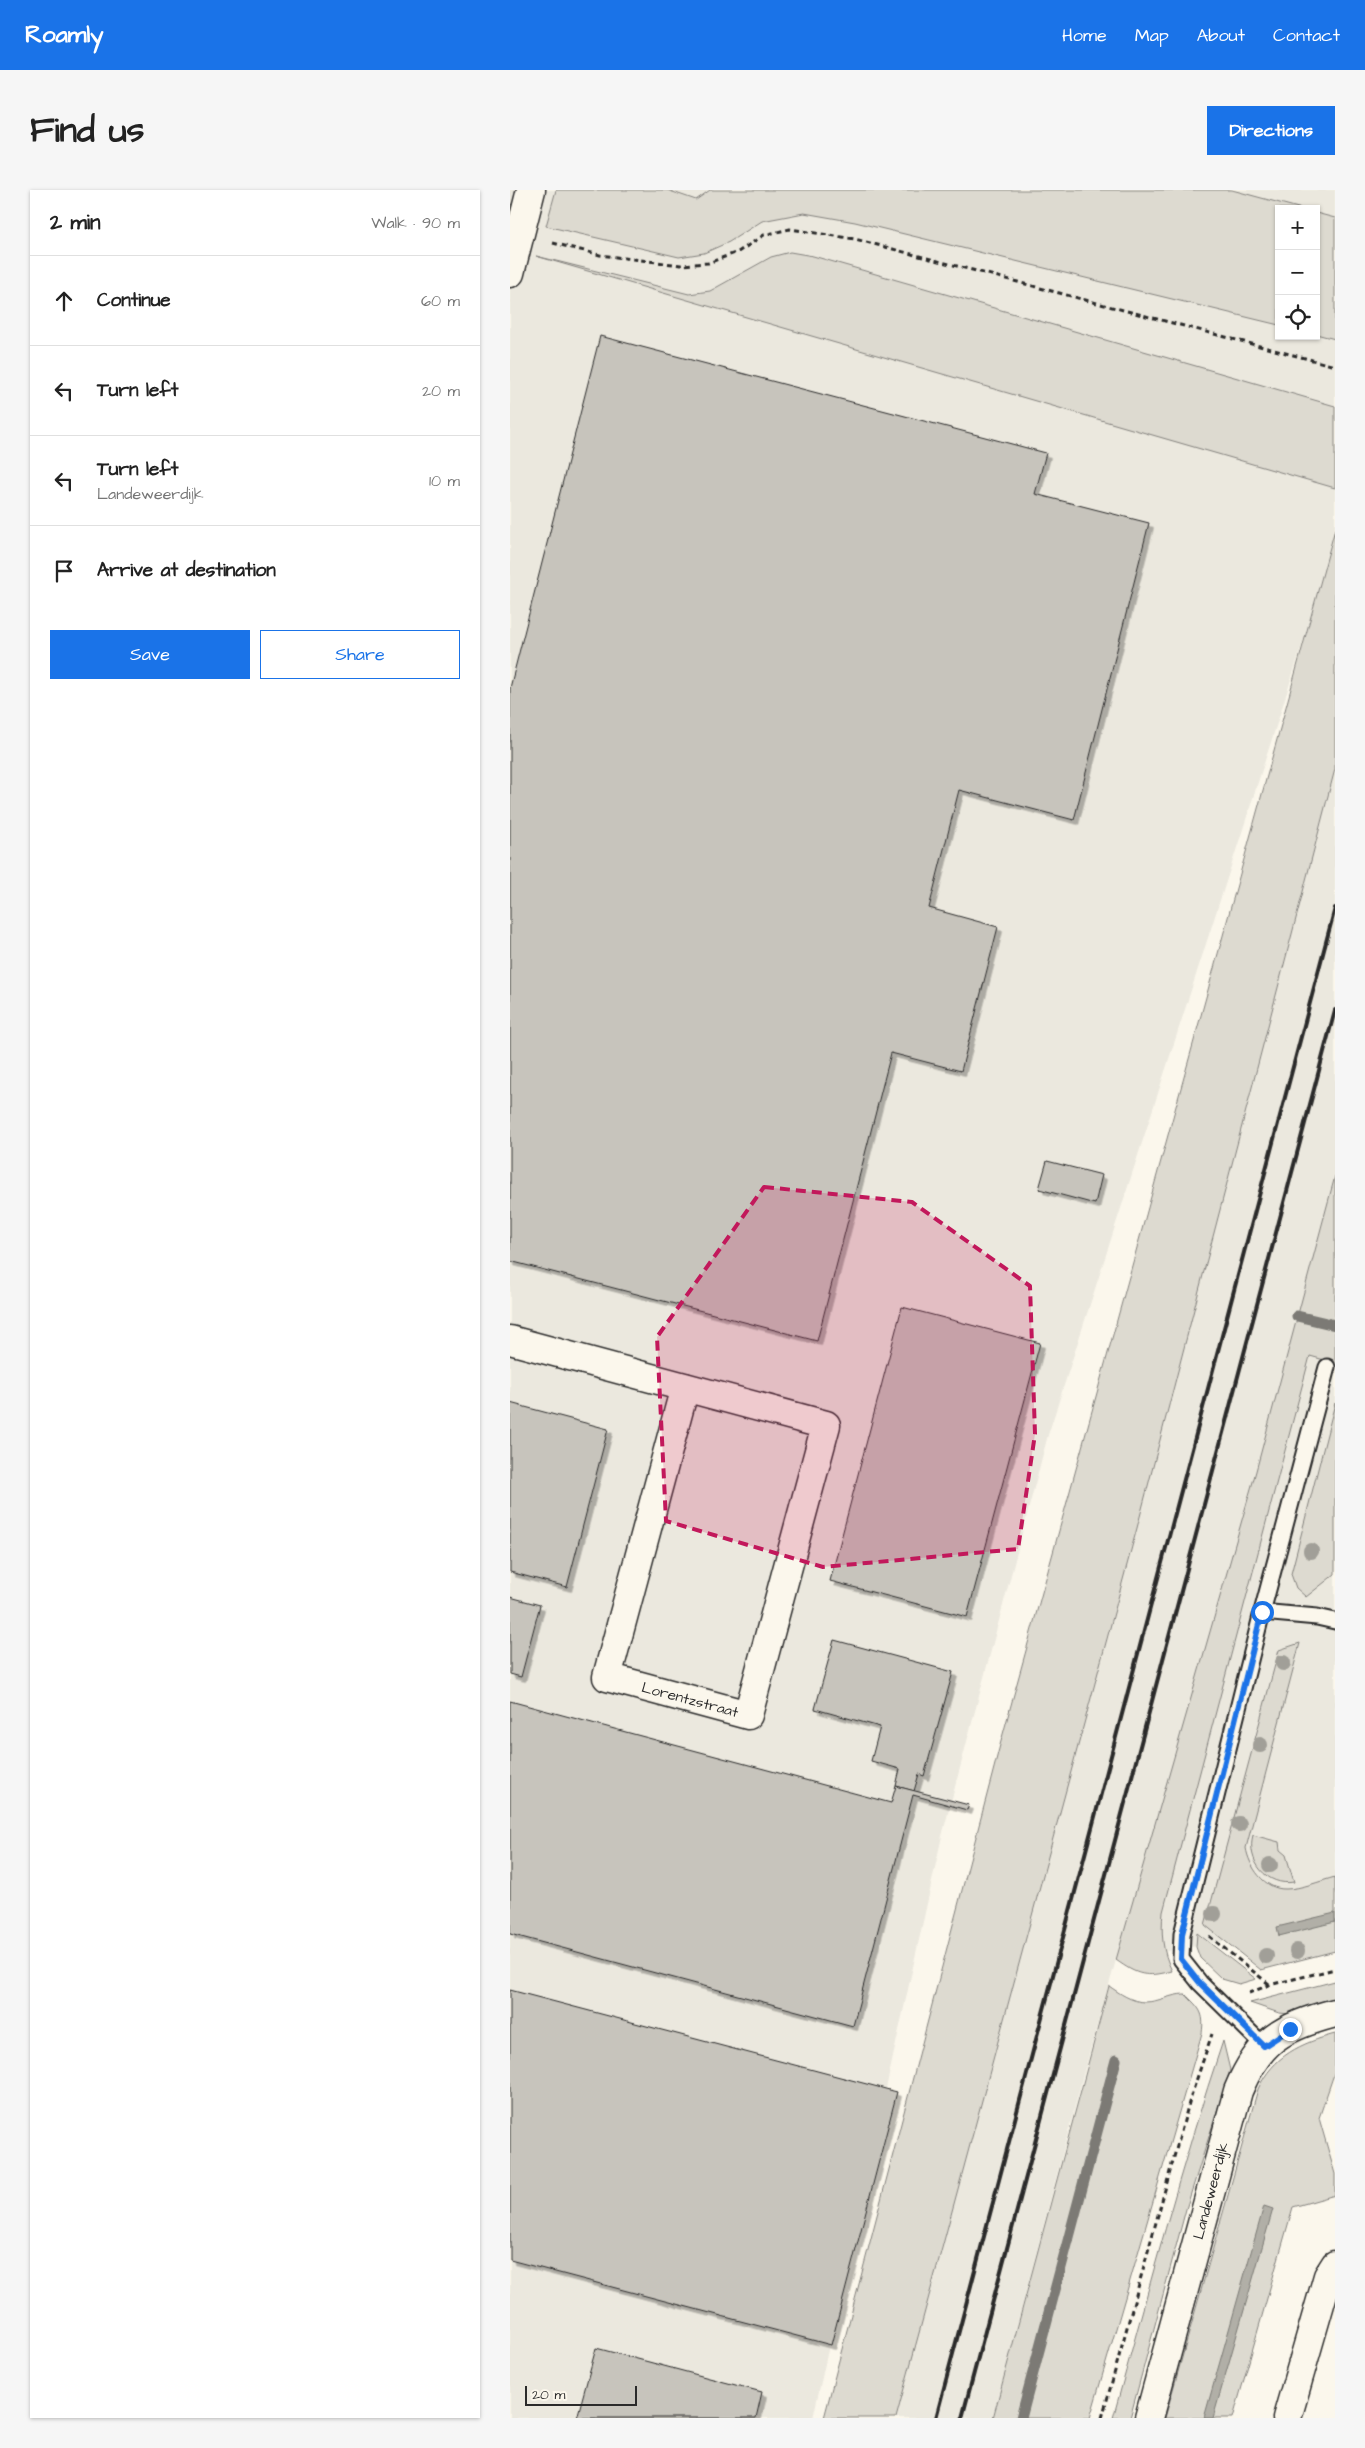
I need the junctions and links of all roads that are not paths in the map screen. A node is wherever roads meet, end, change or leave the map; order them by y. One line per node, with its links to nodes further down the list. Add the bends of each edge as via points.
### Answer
1 (531, 190): 2 (street)
2 (510, 273)
3 (510, 1340): 5 (street, Lorentzstraat)
4 (1327, 1367): 6 (lane)
5 (685, 1387): 5 (street, Lorentzstraat, via 826,1425 748,1715 607,1678)
6 (1262, 1612): 7 (lane); 9 (lane, via 1182,1934 1181,1959 1200,1983)
7 (1335, 1621)
8 (1335, 2013): 9 (street, Landeweerdijk, via 1290,2029)
9 (1264, 2046): 11 (street, Landeweerdijk, via 1248,2066 1238,2091)
10 (1335, 2265): 12 (street, via 1328,2276)
11 (1150, 2418)
12 (1287, 2418)

